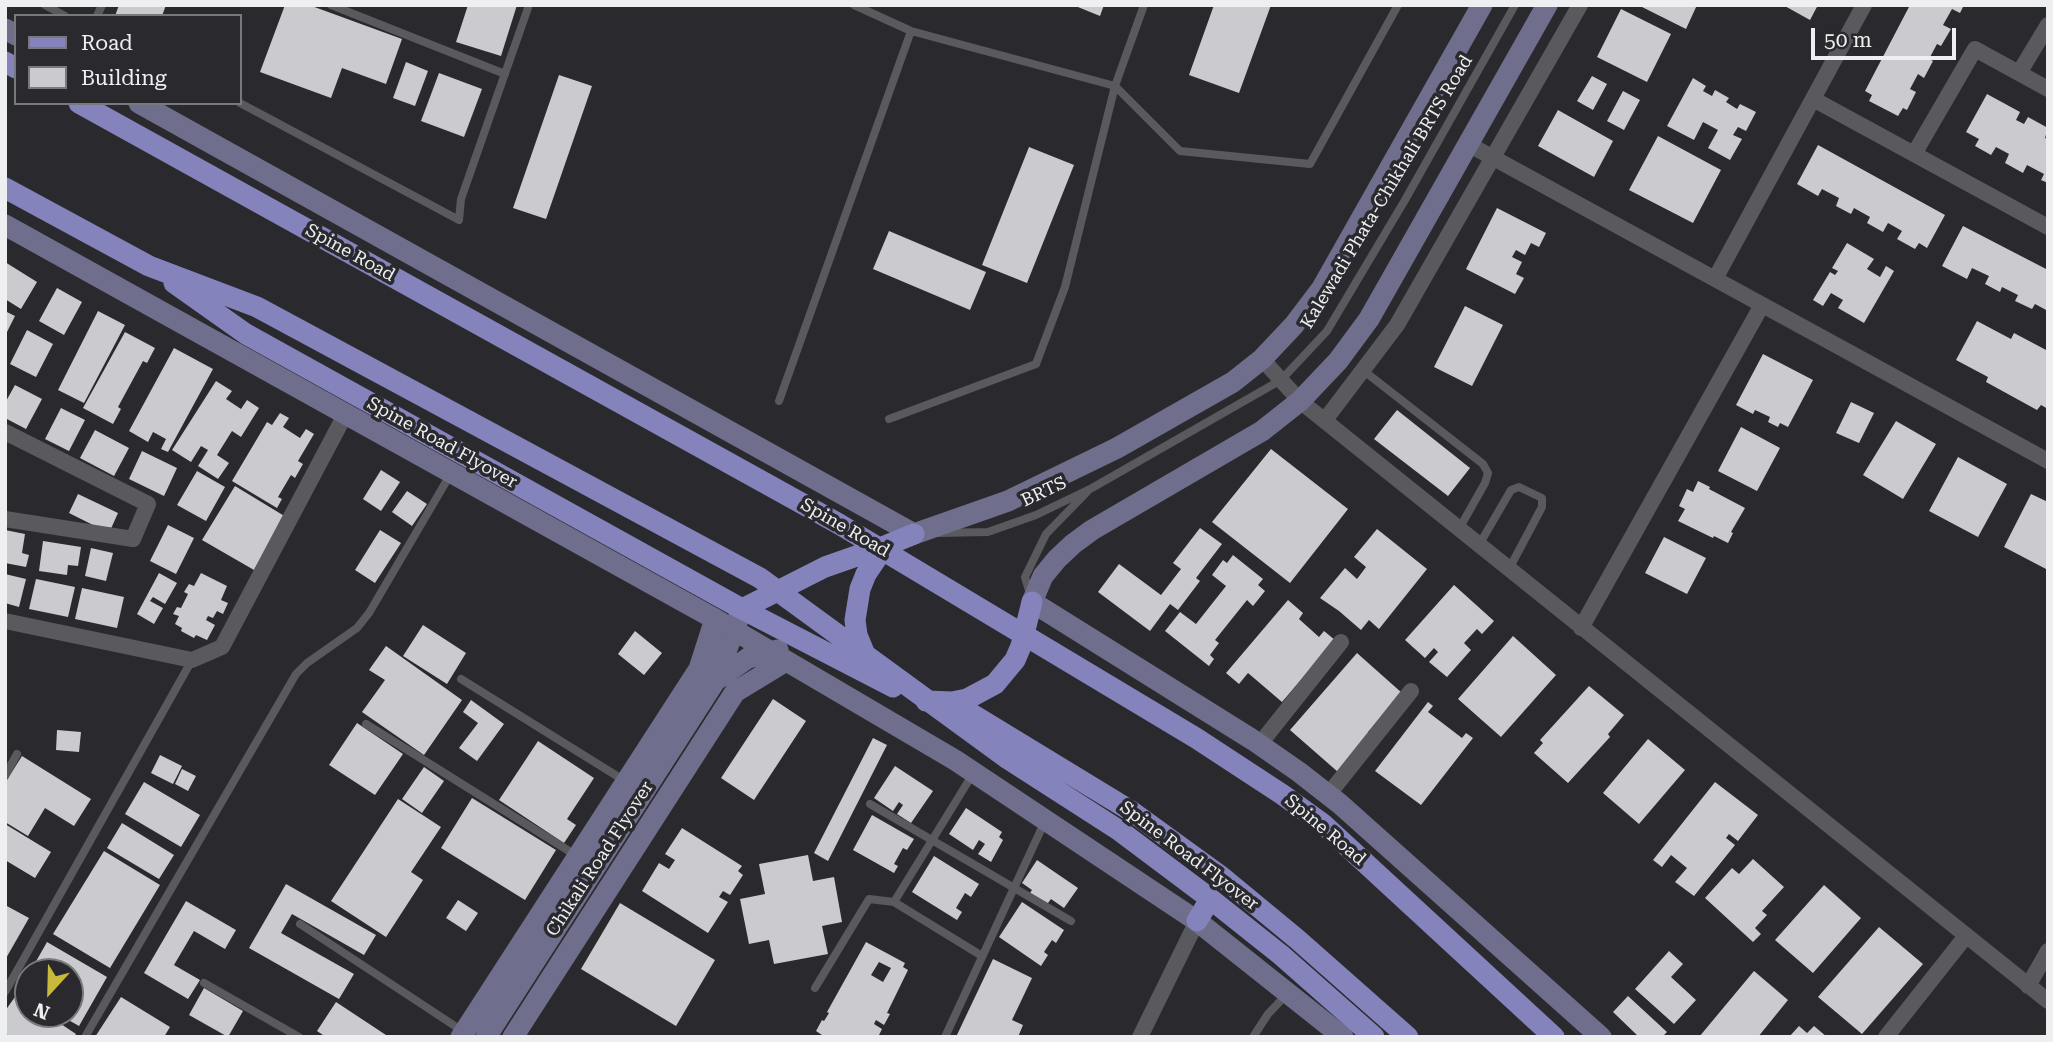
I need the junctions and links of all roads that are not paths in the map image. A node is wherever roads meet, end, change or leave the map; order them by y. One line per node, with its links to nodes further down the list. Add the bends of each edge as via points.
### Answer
1 (45, 5): 12 (lane)
2 (331, 5): 16 (lane)
3 (529, 5): 16 (lane)
4 (854, 5): 14 (lane)
5 (1144, 5): 17 (lane)
6 (1398, 5): 17 (lane, via 1310,164 1180,151)
7 (1482, 5): 32 (street, via 1322,288)
8 (1515, 5): 34 (lane, Kalewadi Phata-Chikhali BRTS Road, via 1327,331)
9 (1547, 5): 23 (street)
10 (1580, 5): 25 (street)
11 (1864, 5): 19 (street)
12 (61, 14)
13 (2048, 25): 15 (street)
14 (911, 31): 17 (lane); 35 (lane)
15 (2019, 73): 18 (street); 24 (street, via 1975,49)
16 (505, 74): 20 (lane, via 461,199 459,220)
17 (1115, 86): 38 (lane, via 1065,287 1036,364)
18 (2048, 89)
19 (1813, 99): 24 (street); 30 (street)
20 (242, 104)
21 (83, 105): 100 (main road, Spine Road, via 839,524 1196,738 1322,824)
22 (142, 105): 46 (street, Spine Road)
23 (1468, 145): 25 (street); 36 (street, via 1369,319)
24 (1914, 154): 28 (street)
25 (1492, 159): 30 (street); 33 (street, via 1397,325)
26 (5, 188): 29 (main road)
27 (5, 225): 37 (street)
28 (2048, 227)
29 (149, 266): 50 (main road, Spine Road Flyover, via 246,334); 75 (main road, via 257,307 760,578)
30 (1715, 279): 31 (street)
31 (1762, 305): 41 (street); 53 (street)
32 (1262, 359): 34 (street); 46 (street, via 1233,382 1117,448 1008,501)
33 (1364, 371): 39 (street); 45 (lane, via 1483,464 1488,474 1485,483)
34 (1281, 380): 36 (street); 43 (lane, Kalewadi Phata-Chikhali BRTS Road)
35 (779, 401)
36 (1300, 401): 39 (street); 49 (street, via 1262,431 1073,544 1043,576)
37 (346, 412): 42 (street); 56 (street, via 222,647)
38 (889, 419)
39 (1325, 420): 45 (street)
40 (5, 432): 44 (street, via 148,504 134,539)
41 (2048, 461)
42 (452, 472): 51 (street); 90 (lane, via 357,628 296,674)
43 (1092, 488): 46 (lane, BRTS, via 989,532); 49 (lane, BRTS, via 1046,534 1026,578)
44 (5, 519)
45 (1459, 529): 47 (street)
46 (900, 540): 50 (main road, via 825,567); 60 (main road, Spine Road Flyover, via 866,574 855,620 862,650)
47 (1479, 545): 48 (street); 48 (lane, via 1511,490 1519,487 1542,498 1542,507)
48 (1509, 569): 53 (street)
49 (1032, 603): 62 (main road, Spine Road Flyover, via 1021,646 1006,673 981,692); 64 (street, Spine Road)
50 (742, 609): 55 (main road, Spine Road Flyover); 59 (street, Chikali Road Flyover)
51 (715, 619): 57 (street); 68 (street, via 699,669)
52 (5, 621): 56 (street)
53 (1581, 628): 80 (street)
54 (1341, 642): 64 (street)
55 (817, 649): 59 (street, Chikali Road Flyover, via 791,647 748,658); 60 (main road, Spine Road Flyover)
56 (192, 660): 86 (lane)
57 (786, 661): 66 (street); 93 (street, via 735,692)
58 (461, 679): 68 (lane)
59 (715, 681): 92 (street, Chikali Road Flyover)
60 (891, 687): 62 (main road, Spine Road Flyover, via 920,700)
61 (1412, 691): 69 (street)
62 (951, 702): 99 (main road, Spine Road Flyover, via 1131,811 1222,877)
63 (366, 724): 73 (lane)
64 (1259, 744): 69 (street, Spine Road)
65 (16, 754): 67 (lane)
66 (974, 772): 71 (street); 72 (lane)
67 (5, 776)
68 (626, 782): 73 (street)
69 (1328, 795): 101 (street, Spine Road)
70 (870, 804): 72 (lane)
71 (1045, 821): 74 (lane); 78 (street)
72 (932, 841): 74 (lane); 76 (lane)
73 (578, 856): 89 (street)
74 (1013, 890): 77 (lane); 82 (lane)
75 (1210, 899): 78 (main road); 98 (main road)
76 (894, 902): 82 (lane); 85 (lane, via 869,899)
77 (1070, 921)
78 (1197, 921): 87 (street); 95 (street)
79 (300, 924): 89 (lane)
80 (1966, 936): 84 (street); 102 (street)
81 (2048, 951): 84 (street)
82 (982, 956): 94 (lane)
83 (204, 983): 91 (lane)
84 (2028, 986): 88 (street)
85 (815, 988)
86 (5, 992)
87 (1288, 993): 96 (lane); 97 (street)
88 (2048, 1001)
89 (463, 1034)
90 (85, 1037)
91 (299, 1037)
92 (486, 1037)
93 (513, 1037)
94 (945, 1037)
95 (1140, 1037)
96 (1253, 1037)
97 (1343, 1037)
98 (1374, 1037)
99 (1408, 1037)
100 (1554, 1037)
101 (1601, 1037)
102 (1886, 1037)

